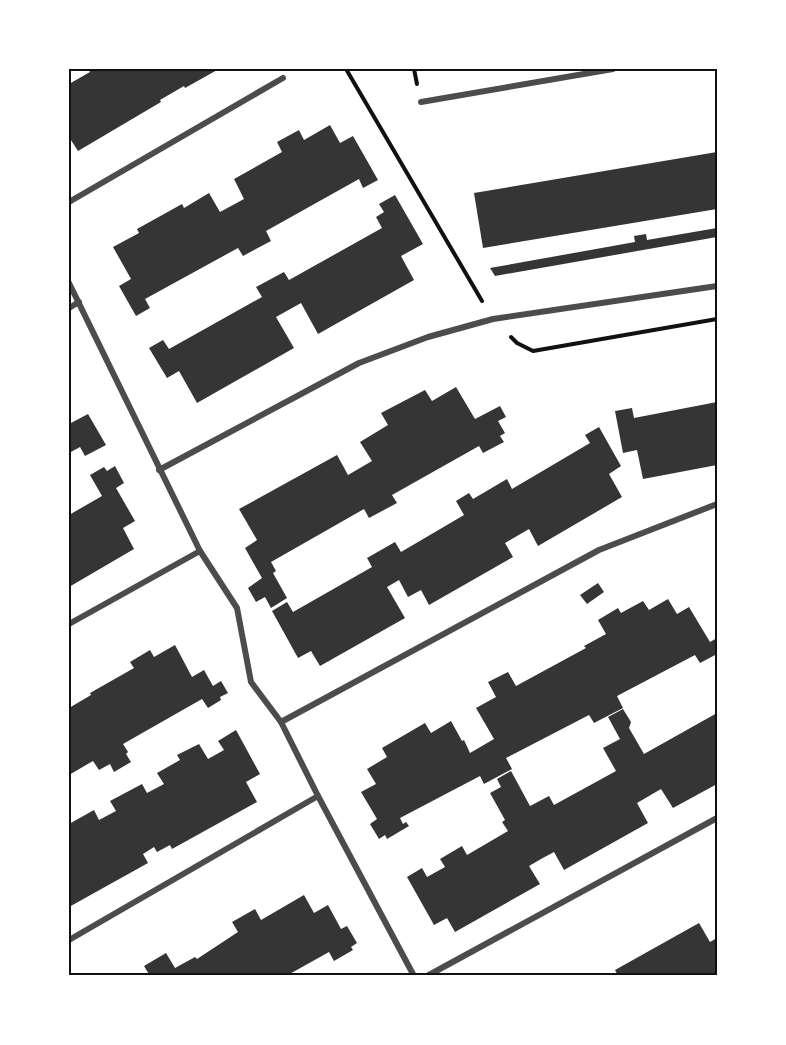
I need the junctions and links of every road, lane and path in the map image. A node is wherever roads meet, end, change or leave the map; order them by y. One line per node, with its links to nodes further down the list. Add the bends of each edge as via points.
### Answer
1 (346, 69): 10 (path)
2 (613, 69): 4 (street)
3 (283, 78): 5 (street)
4 (421, 102)
5 (69, 202)
6 (69, 284): 8 (street)
7 (717, 286): 10 (street)
8 (79, 302): 9 (street); 12 (street)
9 (69, 308)
10 (493, 319): 11 (path, via 517,343 534,351); 12 (street, via 428,337 359,363)
11 (717, 319)
12 (159, 470): 14 (street)
13 (717, 504): 16 (street, via 599,550)
14 (200, 551): 15 (street); 16 (street, via 237,608 251,682)
15 (69, 624)
16 (282, 722): 17 (street)
17 (318, 796): 19 (street); 20 (street)
18 (717, 818): 21 (street)
19 (69, 940)
20 (414, 976)
21 (427, 976)

